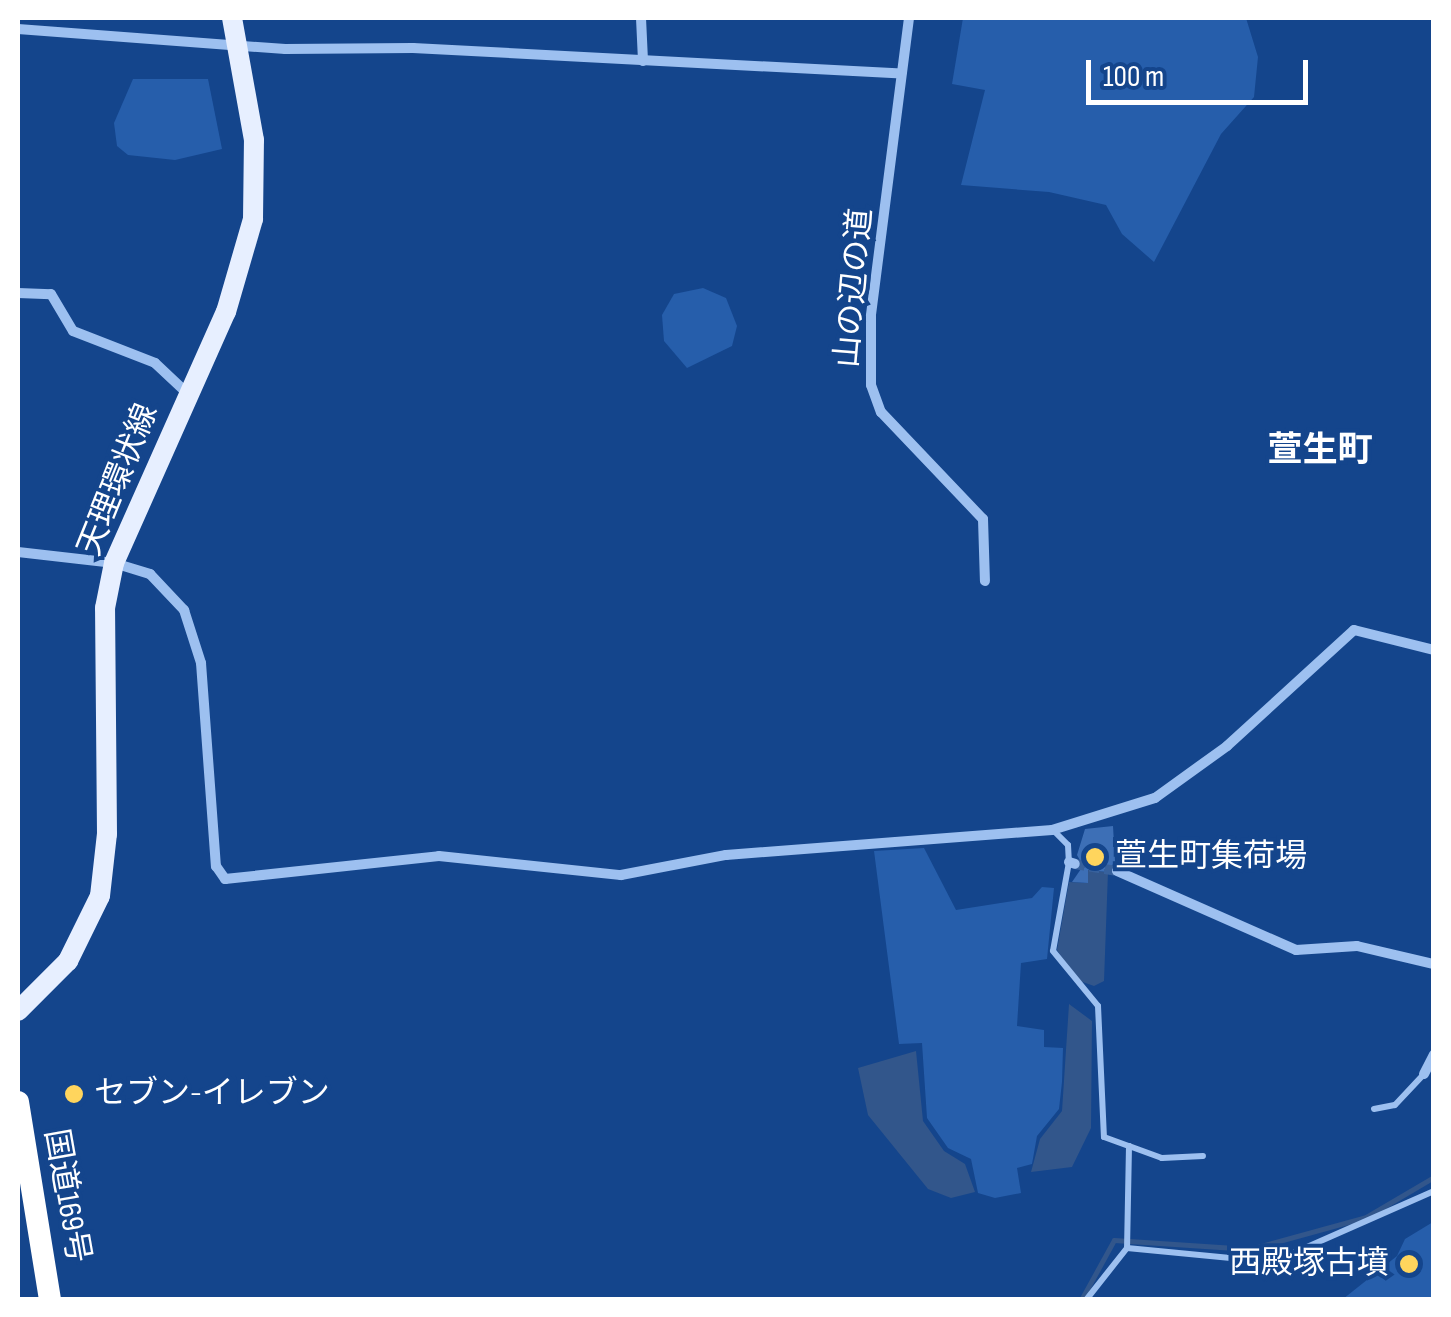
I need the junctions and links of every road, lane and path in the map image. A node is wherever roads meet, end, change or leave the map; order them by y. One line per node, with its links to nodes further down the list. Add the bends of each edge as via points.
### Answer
1 (232, 18): 5 (main road, 天理環状線)
2 (641, 18): 6 (street)
3 (909, 18): 7 (street, 山の辺の道)
4 (18, 29): 5 (street)
5 (237, 42): 6 (street); 9 (main road, 天理環状線, via 254,140 253,219 226,312)
6 (643, 61): 7 (street)
7 (901, 74): 12 (street, 山の辺の道, via 872,316 871,385 881,412 983,519)
8 (18, 294): 9 (street, via 51,294 73,331 155,364)
9 (186, 393): 11 (main road, 天理環状線)
10 (18, 552): 11 (street)
11 (114, 563): 14 (street, via 150,574 184,610 195,634 216,866 225,879 439,856 621,875 726,855); 17 (main road, 天理環状線, via 105,608 105,874 88,930 68,961)
12 (985, 581)
13 (1434, 650): 14 (street, via 1354,630 1227,746 1155,798)
14 (1052, 830): 22 (lane, via 1068,845 1072,862 1053,951 1098,1006 1104,1136)
15 (1118, 871): 16 (street, via 1296,950 1357,946)
16 (1434, 964)
17 (18, 1011)
18 (1434, 1054): 19 (street)
19 (1424, 1074): 21 (lane, via 1394,1106)
20 (18, 1102): 26 (highway, 国道169号)
21 (1374, 1109)
22 (1128, 1146): 23 (lane, via 1162,1158); 25 (lane)
23 (1203, 1156)
24 (1434, 1191): 25 (lane, via 1272,1262)
25 (1127, 1248): 27 (lane)
26 (50, 1300)
27 (1086, 1300)

